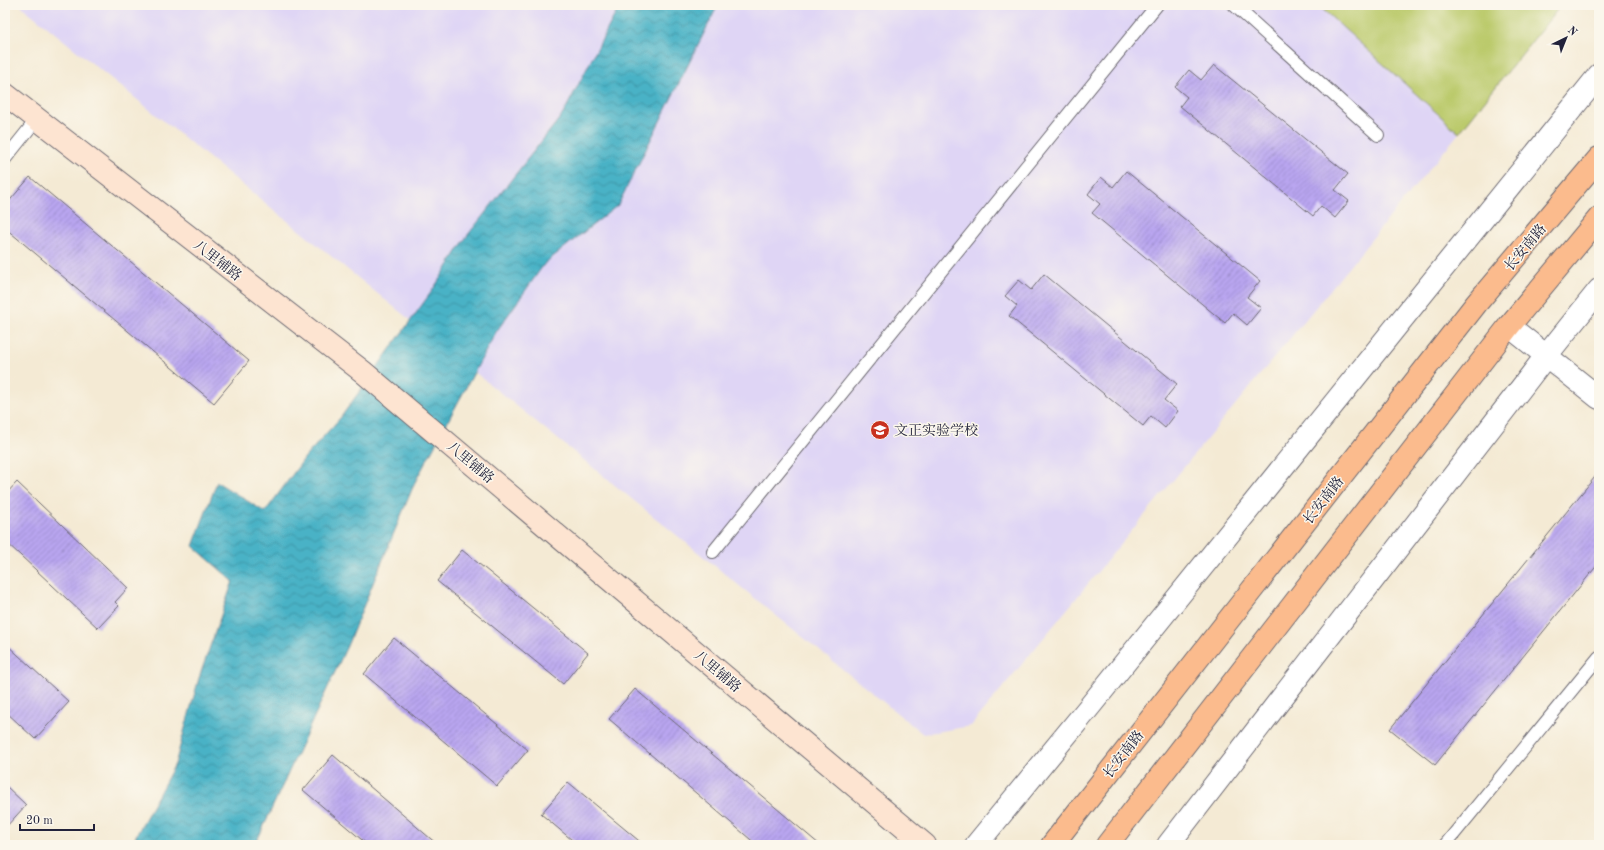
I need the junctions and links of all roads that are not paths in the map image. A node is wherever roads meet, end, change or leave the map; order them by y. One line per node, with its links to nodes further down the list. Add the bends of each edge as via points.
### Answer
1 (1158, 5): 14 (lane)
2 (1234, 5): 6 (lane)
3 (1599, 76): 17 (street)
4 (5, 94): 5 (street, 八里铺路)
5 (37, 119): 8 (lane); 16 (street, 八里铺路, via 362,371)
6 (1378, 134)
7 (1599, 158): 18 (main road, 长安南路, via 1476,304)
8 (5, 159)
9 (1599, 218): 11 (main road)
10 (1599, 290): 12 (street)
11 (1509, 326): 12 (street); 19 (main road)
12 (1546, 356): 13 (street); 20 (street)
13 (1599, 398)
14 (713, 552)
15 (1599, 657): 21 (lane)
16 (925, 845)
17 (976, 845)
18 (1052, 845)
19 (1107, 845)
20 (1168, 845)
21 (1445, 845)

